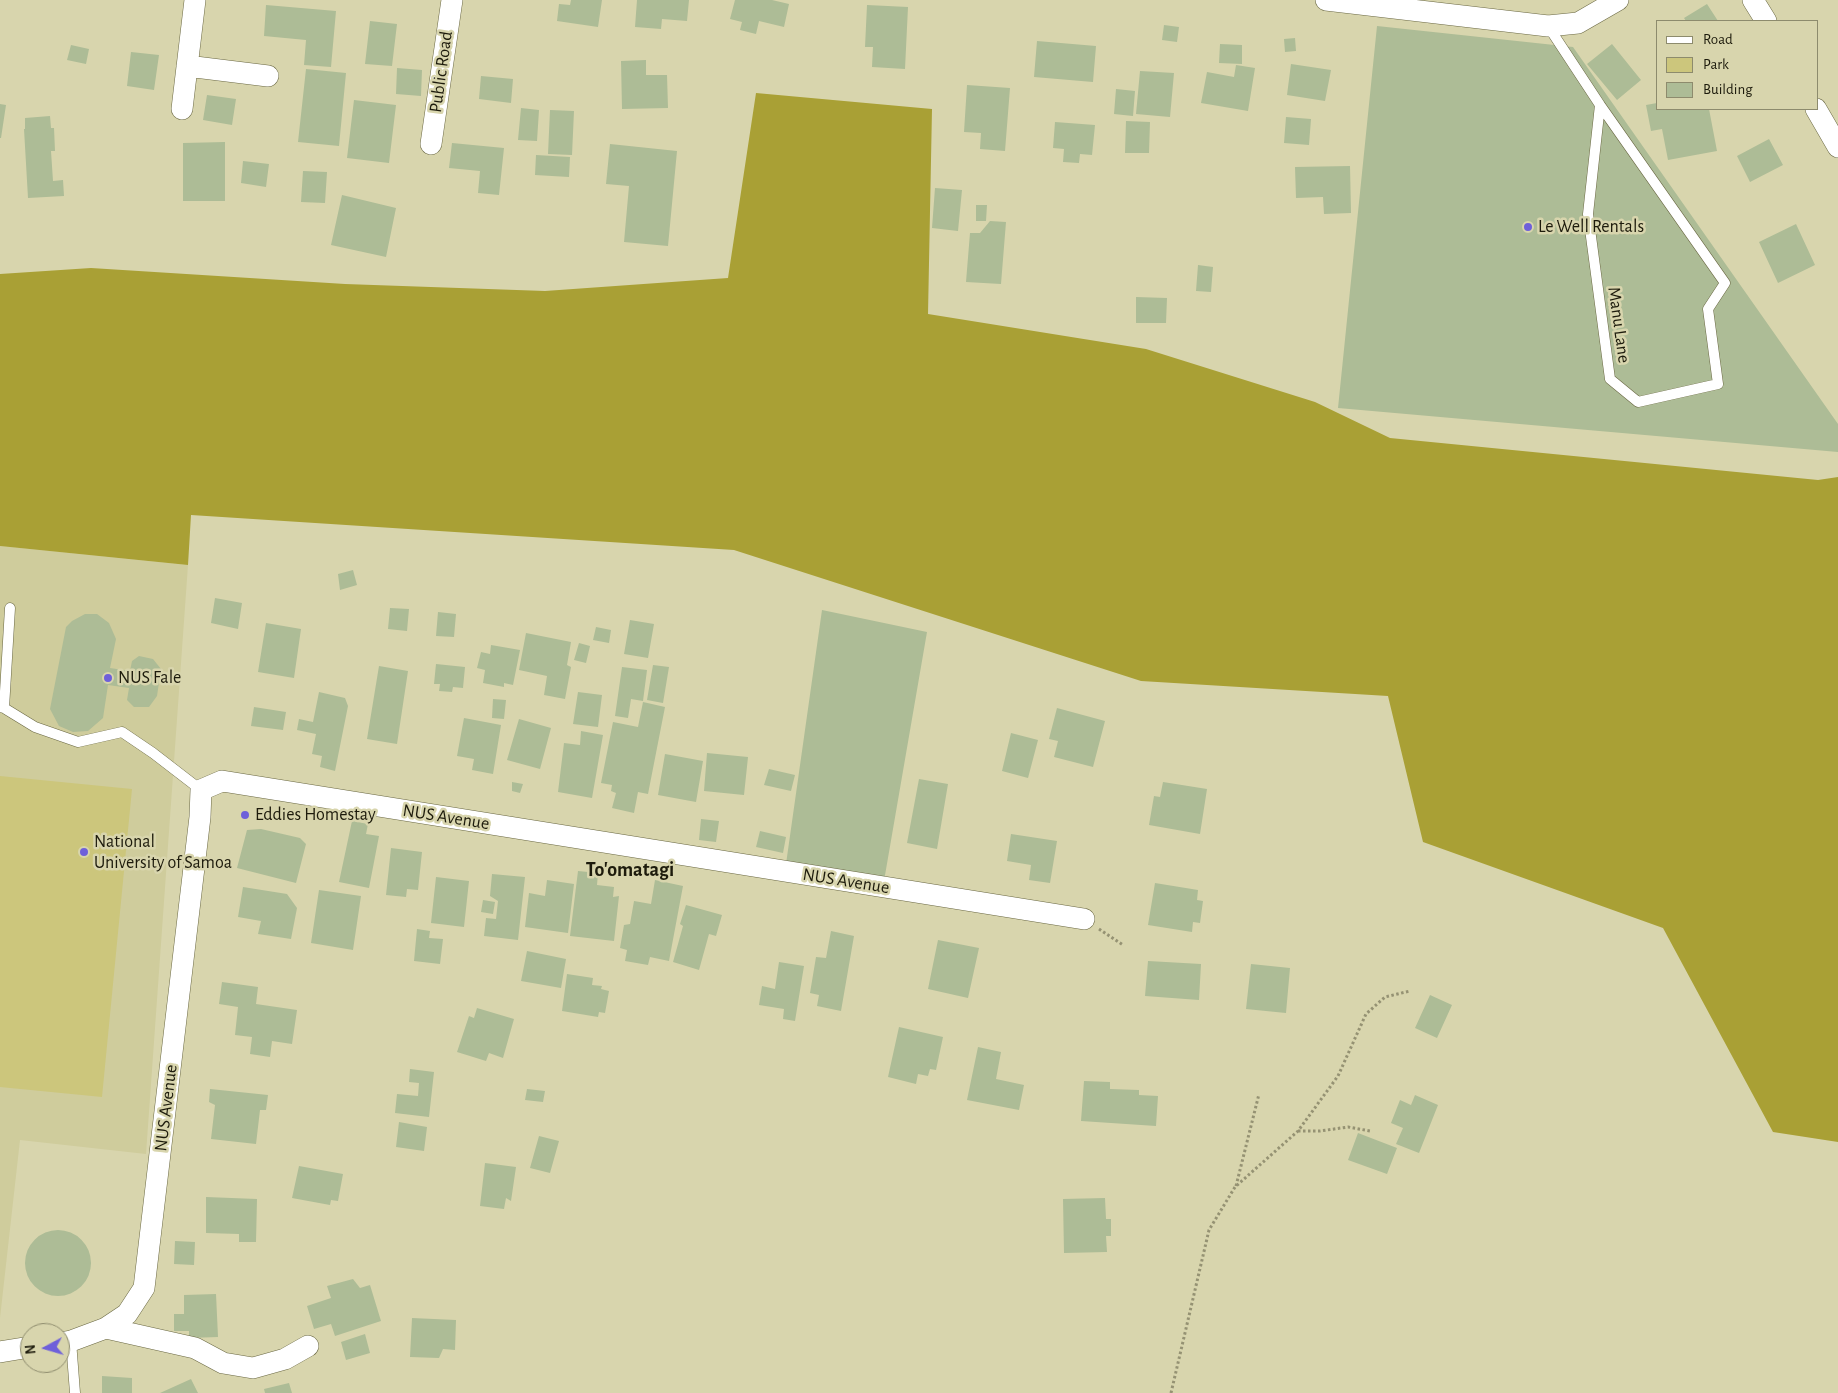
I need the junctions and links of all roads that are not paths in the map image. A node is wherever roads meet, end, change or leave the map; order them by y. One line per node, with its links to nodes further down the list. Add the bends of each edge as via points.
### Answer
1 (195, 0): 8 (street)
2 (452, 0): 13 (street, Public Road)
3 (1326, 0): 7 (street)
4 (1618, 0): 7 (street, via 1578,23)
5 (1754, 0): 6 (street)
6 (1765, 20)
7 (1548, 26): 10 (lane, Manu Lane)
8 (187, 66): 9 (street); 11 (street)
9 (268, 76)
10 (1600, 105): 10 (lane, Manu Lane, via 1725,283 1708,309 1718,384 1638,402 1610,379 1588,214)
11 (182, 109)
12 (1817, 110): 14 (street)
13 (431, 144)
14 (1838, 147)
15 (10, 608): 16 (lane)
16 (2, 707): 17 (lane, via 35,727 78,742 122,732)
17 (201, 790): 18 (street, NUS Avenue, via 222,781); 19 (street, NUS Avenue, via 144,1288 127,1314)
18 (1084, 919)
19 (106, 1328): 20 (street, NUS Avenue); 21 (street, via 195,1348 223,1363 253,1368 285,1359)
20 (70, 1340)
21 (308, 1346)
22 (20, 1349): 23 (street)
23 (0, 1352)
24 (70, 1368): 25 (lane)
25 (75, 1393)

